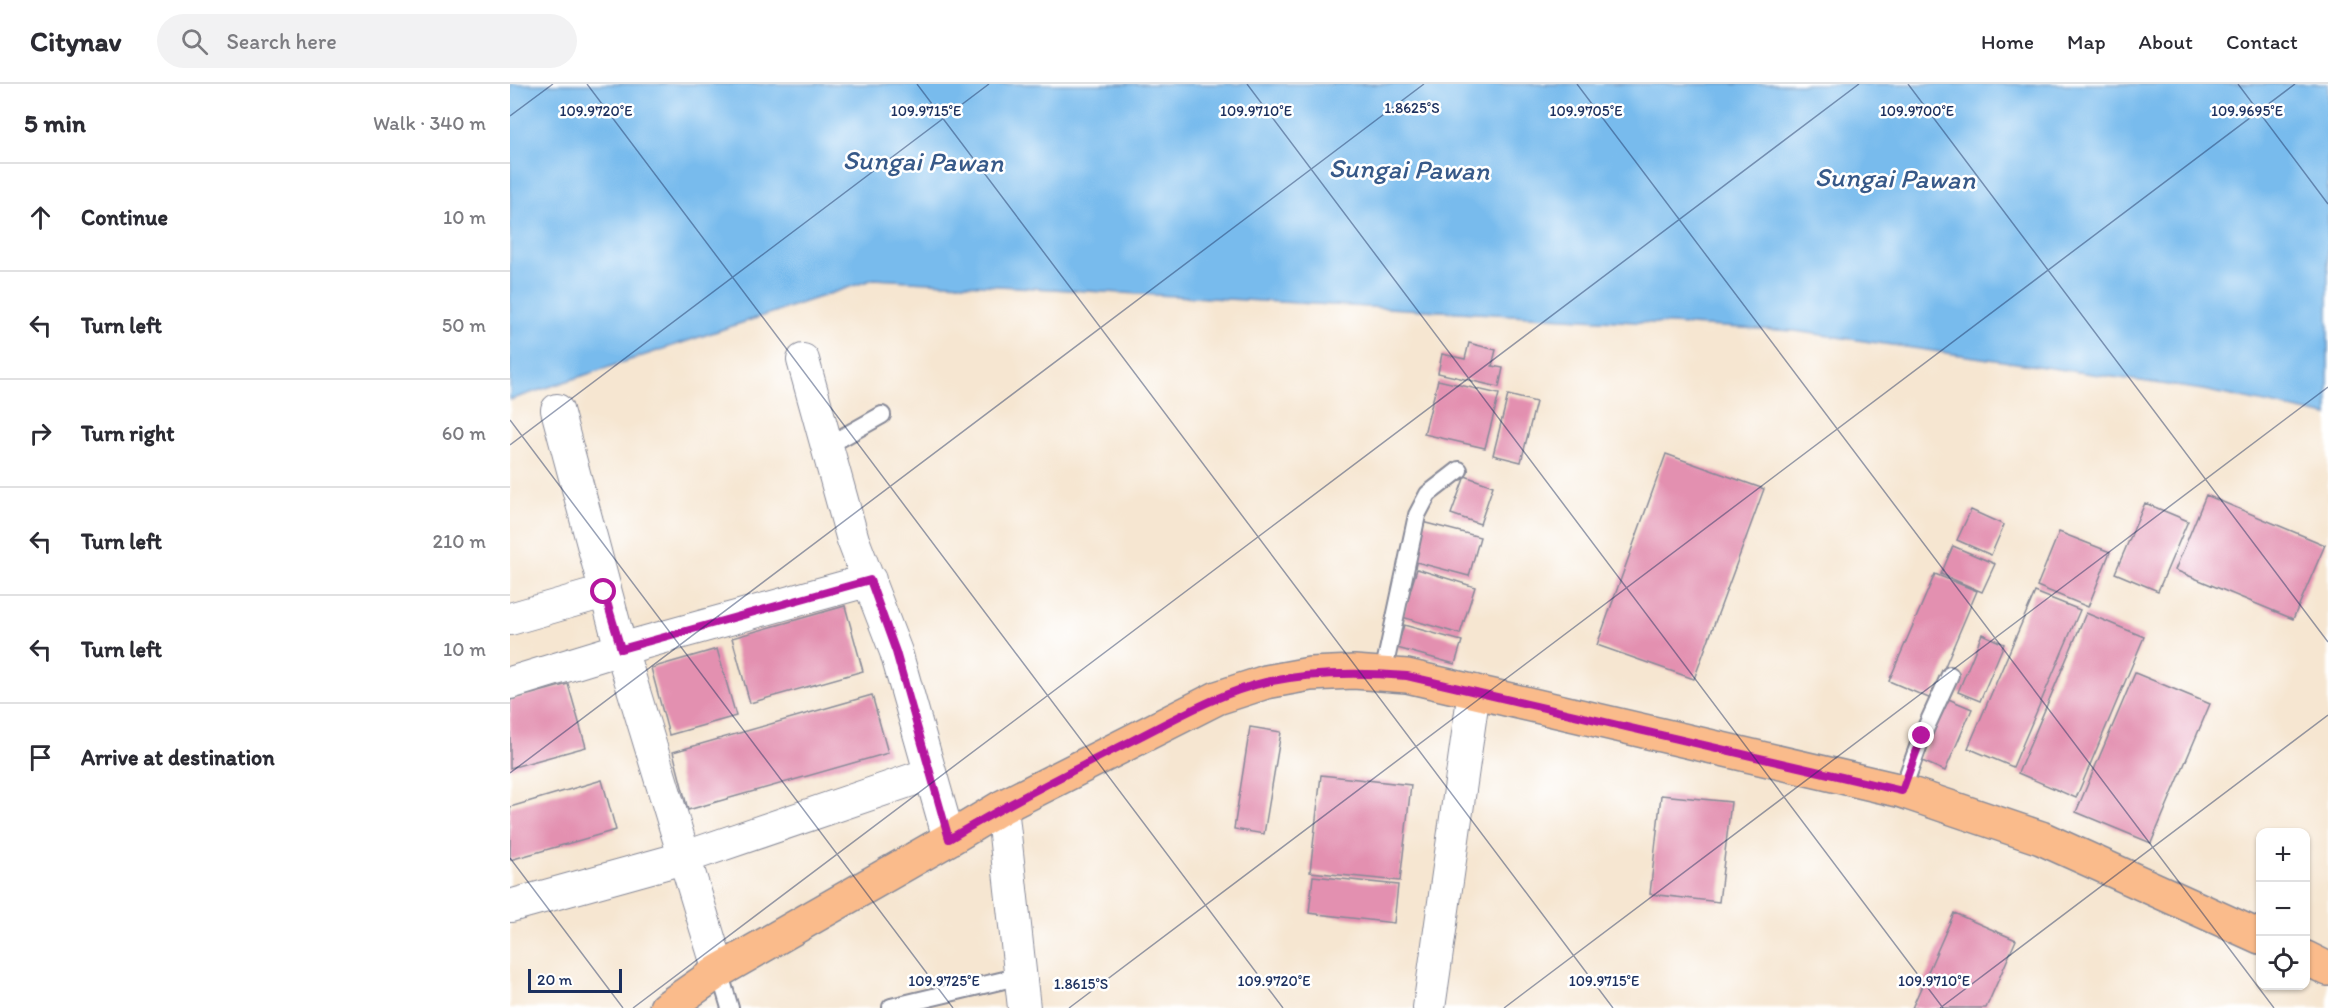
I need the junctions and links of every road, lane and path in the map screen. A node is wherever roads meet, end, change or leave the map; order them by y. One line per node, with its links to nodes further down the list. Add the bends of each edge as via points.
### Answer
1 (803, 360): 4 (street)
2 (557, 410): 7 (street)
3 (882, 415): 4 (lane)
4 (827, 446): 6 (street, via 854,540)
5 (1459, 470): 10 (lane, via 1428,494 1417,515)
6 (870, 580): 9 (street); 14 (street, via 896,652)
7 (604, 592): 8 (street); 9 (street)
8 (510, 619)
9 (621, 649): 12 (street); 18 (street)
10 (1383, 674): 13 (main road); 16 (main road, via 1310,674 1266,682 1217,698)
11 (1950, 675): 15 (lane)
12 (510, 683)
13 (1474, 691): 15 (main road); 29 (street)
14 (930, 774): 17 (street); 18 (street)
15 (1902, 791): 20 (main road, via 2041,838)
16 (1002, 807): 17 (main road); 24 (street)
17 (949, 839): 23 (main road)
18 (683, 858): 19 (street); 23 (street)
19 (510, 906)
20 (2258, 936)
21 (2310, 960): 22 (main road)
22 (2328, 969)
23 (718, 971): 26 (main road); 27 (lane)
24 (1021, 976): 25 (lane); 28 (street)
25 (891, 1007)
26 (666, 1008)
27 (730, 1008)
28 (1024, 1008)
29 (1429, 1008)

